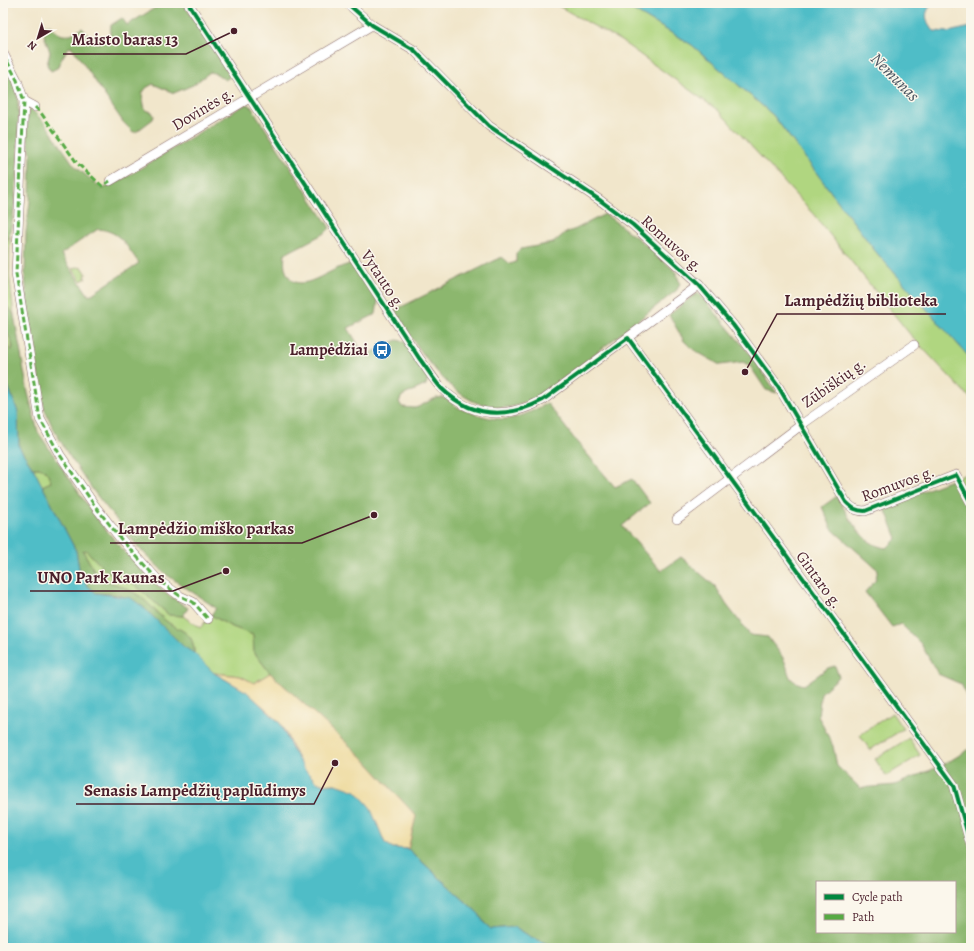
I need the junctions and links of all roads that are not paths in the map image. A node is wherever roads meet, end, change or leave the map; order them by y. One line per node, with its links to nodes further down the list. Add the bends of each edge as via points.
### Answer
1 (188, 3): 5 (street, Vytauto g.)
2 (347, 3): 3 (street, Romuvos g.)
3 (372, 25): 5 (street, Dovinės g.); 9 (street, Romuvos g., via 414,50 489,126 633,225)
4 (3, 54): 6 (street, via 17,80)
5 (249, 98): 8 (street, Dovinės g.); 10 (street, Vytauto g., via 419,358 440,386 452,397 465,405 496,414 511,413 529,407 543,400)
6 (24, 101): 7 (street); 16 (street, via 16,274 40,419 60,455 120,538 158,580 193,602)
7 (35, 107)
8 (110, 181)
9 (699, 285): 10 (street, Vytauto g.); 12 (street, Romuvos g., via 750,347)
10 (628, 338): 13 (street, Gintaro g.)
11 (914, 345): 12 (street, Zūbiškių g.)
12 (801, 424): 13 (street, Zūbiškių g.); 14 (street, Romuvos g., via 846,502 858,511 865,511 956,475)
13 (730, 478): 15 (street, Zūbiškių g.); 17 (street, Gintaro g., via 954,785)
14 (971, 503)
15 (676, 519)
16 (208, 619)
17 (971, 846)

